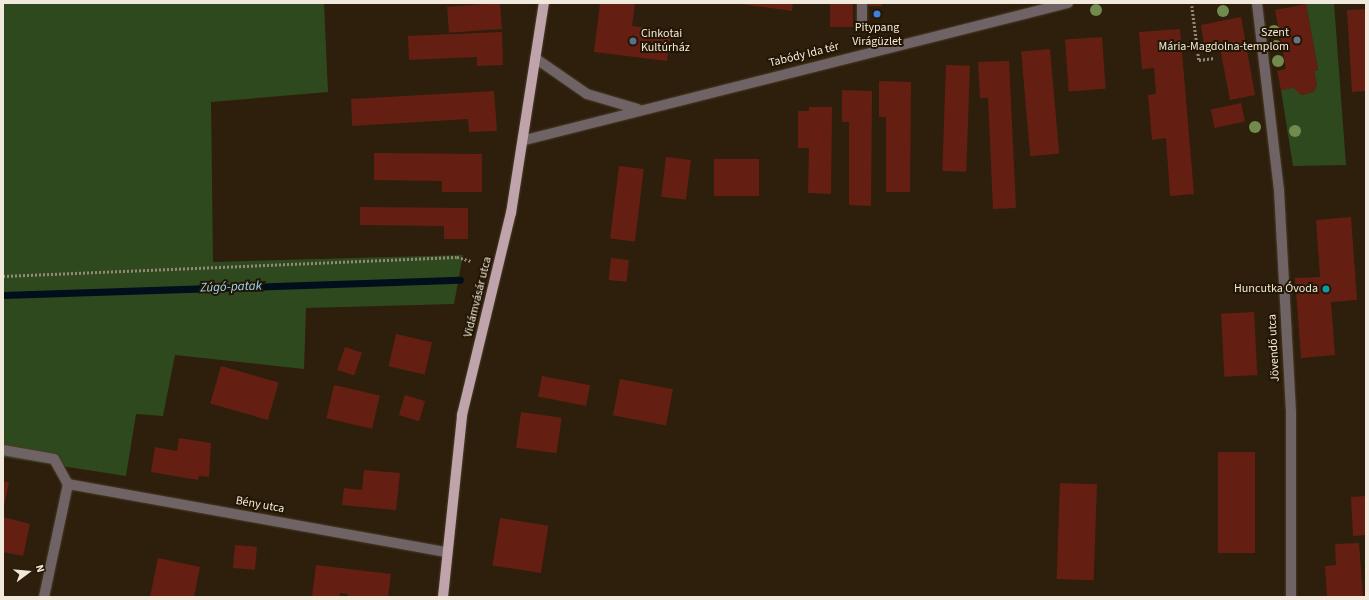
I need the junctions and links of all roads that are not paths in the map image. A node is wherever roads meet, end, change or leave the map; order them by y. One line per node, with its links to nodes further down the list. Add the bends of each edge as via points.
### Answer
1 (544, 3): 7 (main road, Vidámvásár utca)
2 (862, 3): 6 (street)
3 (1068, 3): 5 (street, Tabódy Ida tér)
4 (1257, 3): 15 (street, Jövendő utca, via 1280,190 1290,414)
5 (1043, 5): 8 (street, Tabódy Ida tér)
6 (862, 22)
7 (535, 58): 8 (street, Tabódy Ida tér, via 586,94); 9 (main road, Vidámvásár utca)
8 (638, 109): 9 (street, Tabódy Ida tér)
9 (525, 140): 12 (main road, Vidámvásár utca, via 498,272 462,415)
10 (3, 450): 11 (street, via 54,459)
11 (68, 484): 12 (street, Bény utca); 13 (street)
12 (447, 552): 14 (main road, Vidámvásár utca)
13 (44, 597)
14 (443, 597)
15 (1291, 597)

